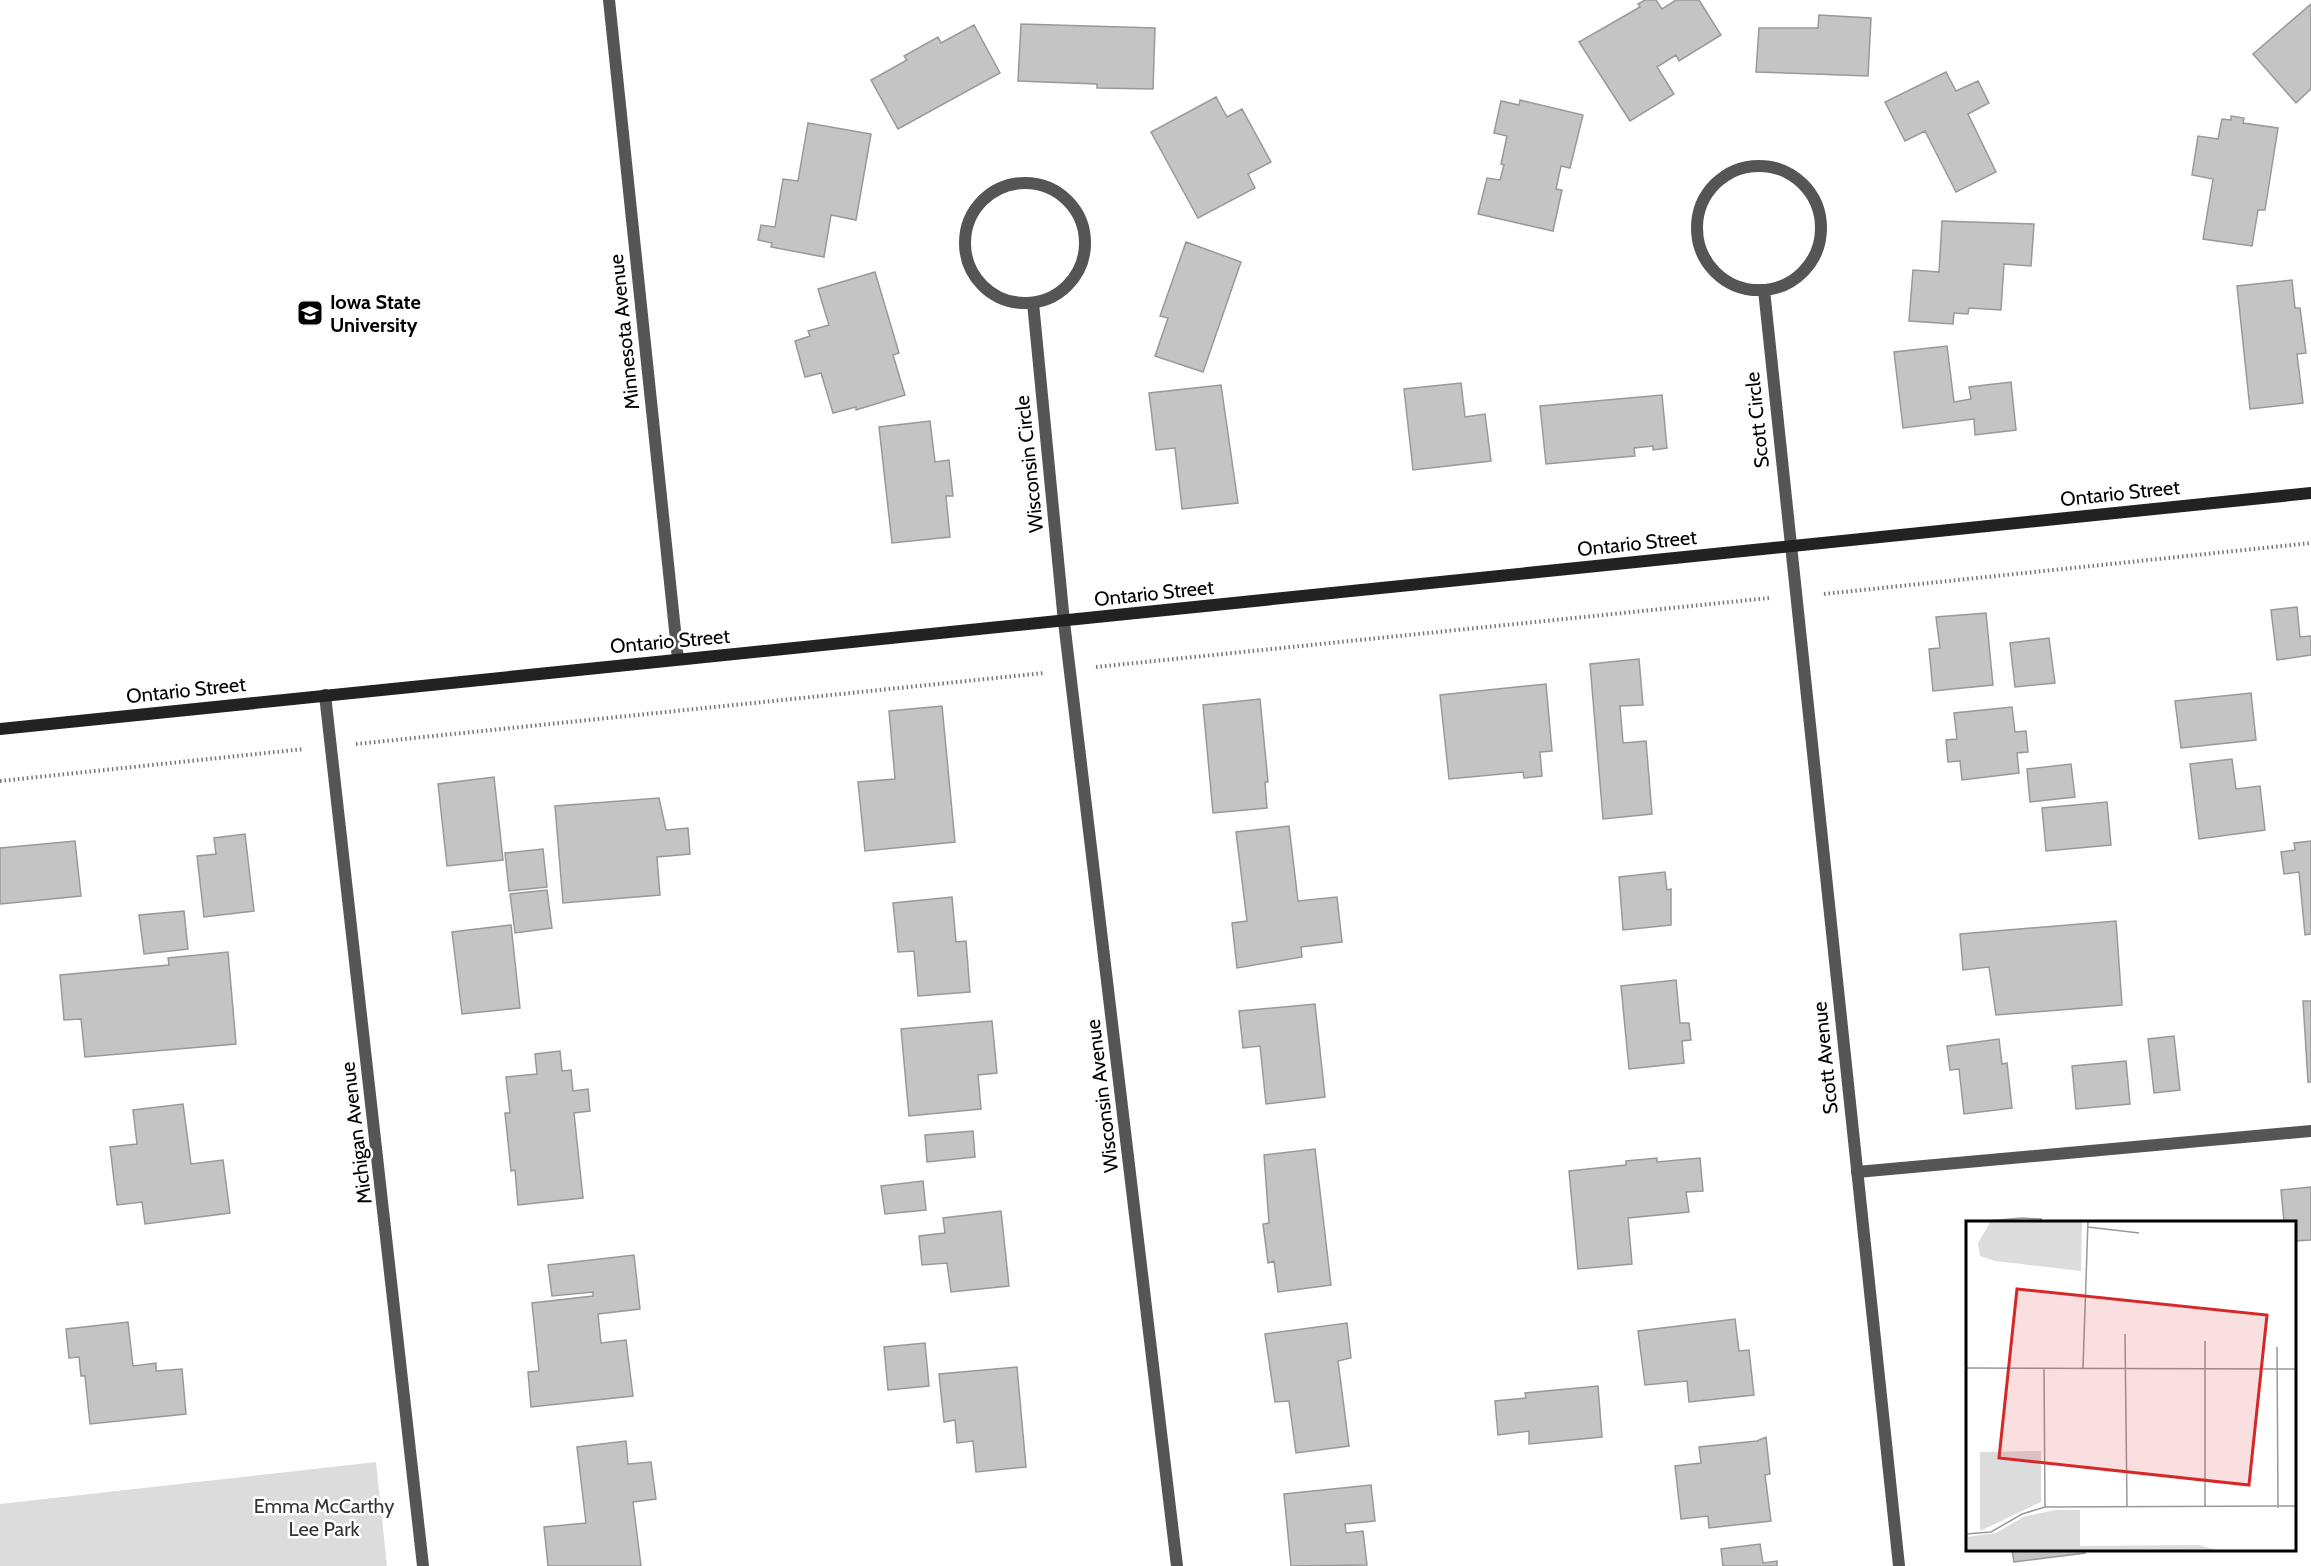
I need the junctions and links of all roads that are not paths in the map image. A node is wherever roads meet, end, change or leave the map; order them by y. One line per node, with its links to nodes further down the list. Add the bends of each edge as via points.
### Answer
1 (609, 0): 7 (street, Minnesota Avenue)
2 (1764, 290): 2 (street, via 1730,284 1714,272 1702,255 1697,237 1697,217 1704,198 1732,172 1751,167 1773,167 1792,176 1808,191 1818,210 1821,231 1817,252 1805,270 1788,284); 5 (street, Scott Circle)
3 (1033, 303): 3 (street, via 1012,302 993,294 978,280 966,252 969,222 979,204 995,191 1014,184 1033,183 1052,189 1079,216 1084,233 1085,253 1073,278 1051,297); 6 (street, Wisconsin Circle)
4 (2311, 493): 5 (main road, Ontario Street)
5 (1790, 547): 6 (main road, Ontario Street); 11 (street, Scott Avenue)
6 (1064, 622): 7 (main road, Ontario Street); 13 (street, Wisconsin Avenue)
7 (678, 659): 8 (main road, Ontario Street)
8 (325, 695): 9 (main road, Ontario Street); 12 (street, Michigan Avenue)
9 (0, 729)
10 (2311, 1131): 11 (street)
11 (1857, 1172): 14 (street, Scott Avenue)
12 (423, 1566)
13 (1177, 1566)
14 (1899, 1566)

